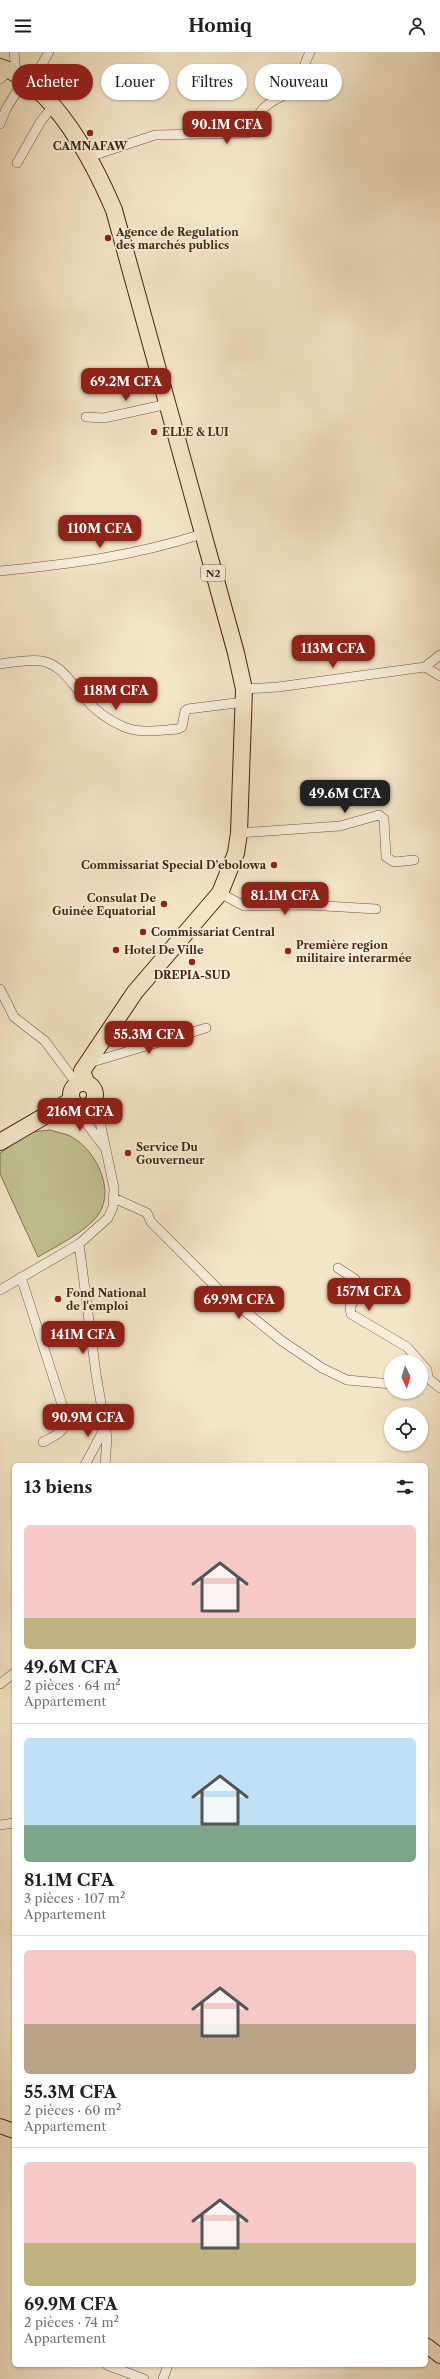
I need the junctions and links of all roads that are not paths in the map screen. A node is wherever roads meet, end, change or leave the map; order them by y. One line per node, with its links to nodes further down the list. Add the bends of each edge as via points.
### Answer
1 (14, 52): 4 (street)
2 (49, 52): 5 (street)
3 (310, 52): 10 (street, via 295,86 270,101 247,133 155,135)
4 (14, 64)
5 (31, 64)
6 (12, 81): 9 (street, via 6,110)
7 (45, 100): 8 (highway, N2)
8 (53, 106): 10 (highway, N2); 11 (street, via 41,121)
9 (0, 124)
10 (89, 157): 12 (highway, N2, via 114,210)
11 (17, 163)
12 (168, 404): 13 (street, via 104,418); 14 (highway, N2)
13 (86, 417)
14 (202, 534): 15 (street, via 104,560); 20 (highway, N2, via 236,653)
15 (0, 572)
16 (440, 655): 18 (street)
17 (0, 664): 20 (street, via 43,661 54,665 64,672 83,697 103,716 125,727 142,731 178,729 182,727 185,711 188,709)
18 (425, 667): 19 (street); 20 (street, via 278,687)
19 (440, 676)
20 (244, 695): 21 (highway, N2)
21 (239, 833): 22 (street, via 340,826 379,815 384,819 386,857 394,862); 23 (highway, N2, via 236,853)
22 (414, 860)
23 (220, 893): 24 (street, via 244,906 308,905); 27 (highway, N2, via 135,992)
24 (376, 909)
25 (0, 989): 28 (street, via 14,1016 45,1041)
26 (206, 1028): 27 (street)
27 (87, 1063): 28 (highway, N2, via 82,1071)
28 (81, 1083): 29 (highway, via 94,1088); 30 (highway, N2, via 71,1091)
29 (95, 1098): 30 (highway, via 93,1103 84,1107); 32 (street)
30 (73, 1102): 31 (highway); 32 (street)
31 (0, 1142)
32 (105, 1148): 33 (street)
33 (114, 1198): 34 (street, via 108,1218); 40 (street, via 147,1213 151,1222 206,1278 288,1345 322,1368 347,1380)
34 (79, 1244): 36 (street); 42 (street)
35 (338, 1268): 38 (street, via 355,1278 361,1289 350,1308 351,1314 406,1347)
36 (21, 1277): 37 (street); 43 (street, via 67,1420 60,1434)
37 (0, 1290)
38 (414, 1355)
39 (428, 1381): 41 (street)
40 (384, 1383)
41 (440, 1388)
42 (104, 1415): 44 (street, via 102,1433); 45 (street, via 107,1438)
43 (43, 1442)
44 (86, 1463)
45 (105, 1463)
46 (12, 1675): 47 (street)
47 (0, 1684)
48 (12, 1823): 49 (street)
49 (0, 1825)
50 (428, 2347): 51 (main road)
51 (440, 2356)
52 (112, 2367): 54 (street)
53 (167, 2367): 55 (street)
54 (144, 2379)
55 (163, 2379)

